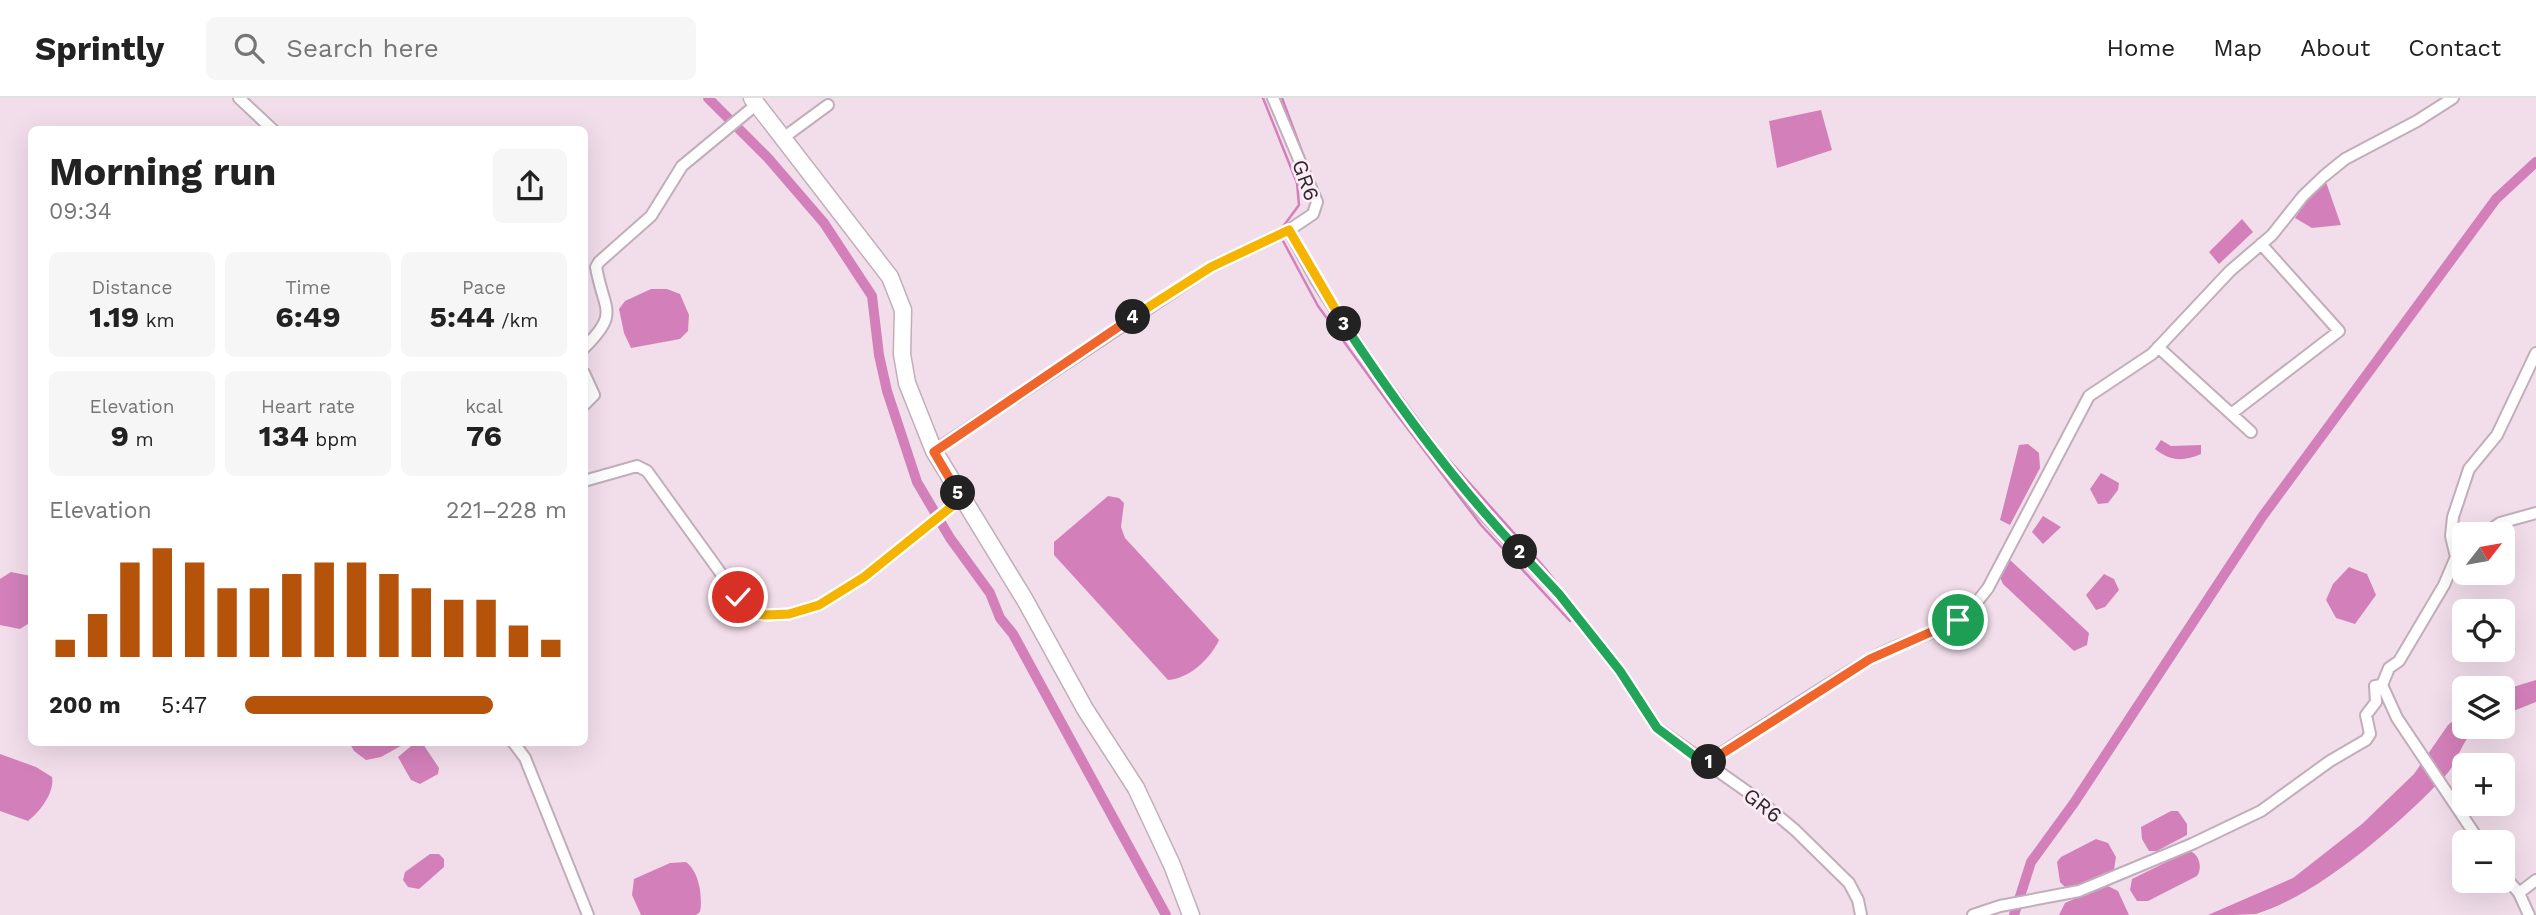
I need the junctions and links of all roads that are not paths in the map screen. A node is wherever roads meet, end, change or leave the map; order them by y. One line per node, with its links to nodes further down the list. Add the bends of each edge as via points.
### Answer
1 (239, 98): 6 (street)
2 (1273, 98): 8 (street, GR6, via 1317,202 1313,214)
3 (2453, 98): 9 (street, via 2345,159 2303,196)
4 (755, 101): 7 (main road); 10 (street, via 682,166 651,216 599,262 596,267 607,324)
5 (828, 105): 7 (street)
6 (269, 126)
7 (783, 138): 17 (main road, via 867,245 899,295 907,383)
8 (1289, 230): 17 (street, via 1211,267); 26 (street, GR6, via 1377,374 1470,498 1559,594 1620,671 1657,728)
9 (2261, 244): 11 (street); 15 (street, via 2339,331)
10 (588, 344)
11 (2158, 347): 15 (street); 26 (street, via 2089,396 1988,588 1966,614 1950,626 1870,659)
12 (2536, 353): 21 (street, via 2497,435 2466,475)
13 (588, 382): 14 (street, via 594,395)
14 (588, 401)
15 (2231, 414): 16 (street)
16 (2251, 432)
17 (934, 452): 19 (main road)
18 (588, 480): 19 (street, via 637,466 647,471 754,614 789,614 819,605 864,577)
19 (958, 502): 32 (main road, via 1026,600 1085,709 1136,788)
20 (2536, 513): 22 (street)
21 (2452, 522)
22 (2504, 522)
23 (2452, 568): 24 (street)
24 (2382, 685): 27 (street, via 2397,718); 34 (street, via 2375,686 2376,702 2366,715 2370,734 2366,740 2261,811 2079,891)
25 (516, 746): 31 (street, via 525,758)
26 (1705, 764): 33 (street, GR6, via 1759,800 1824,857 1854,890)
27 (2471, 830)
28 (2536, 880): 30 (street)
29 (2515, 888): 30 (street)
30 (2519, 893): 35 (street)
31 (588, 915)
32 (1191, 915)
33 (1861, 915)
34 (1973, 915)
35 (2529, 915)

